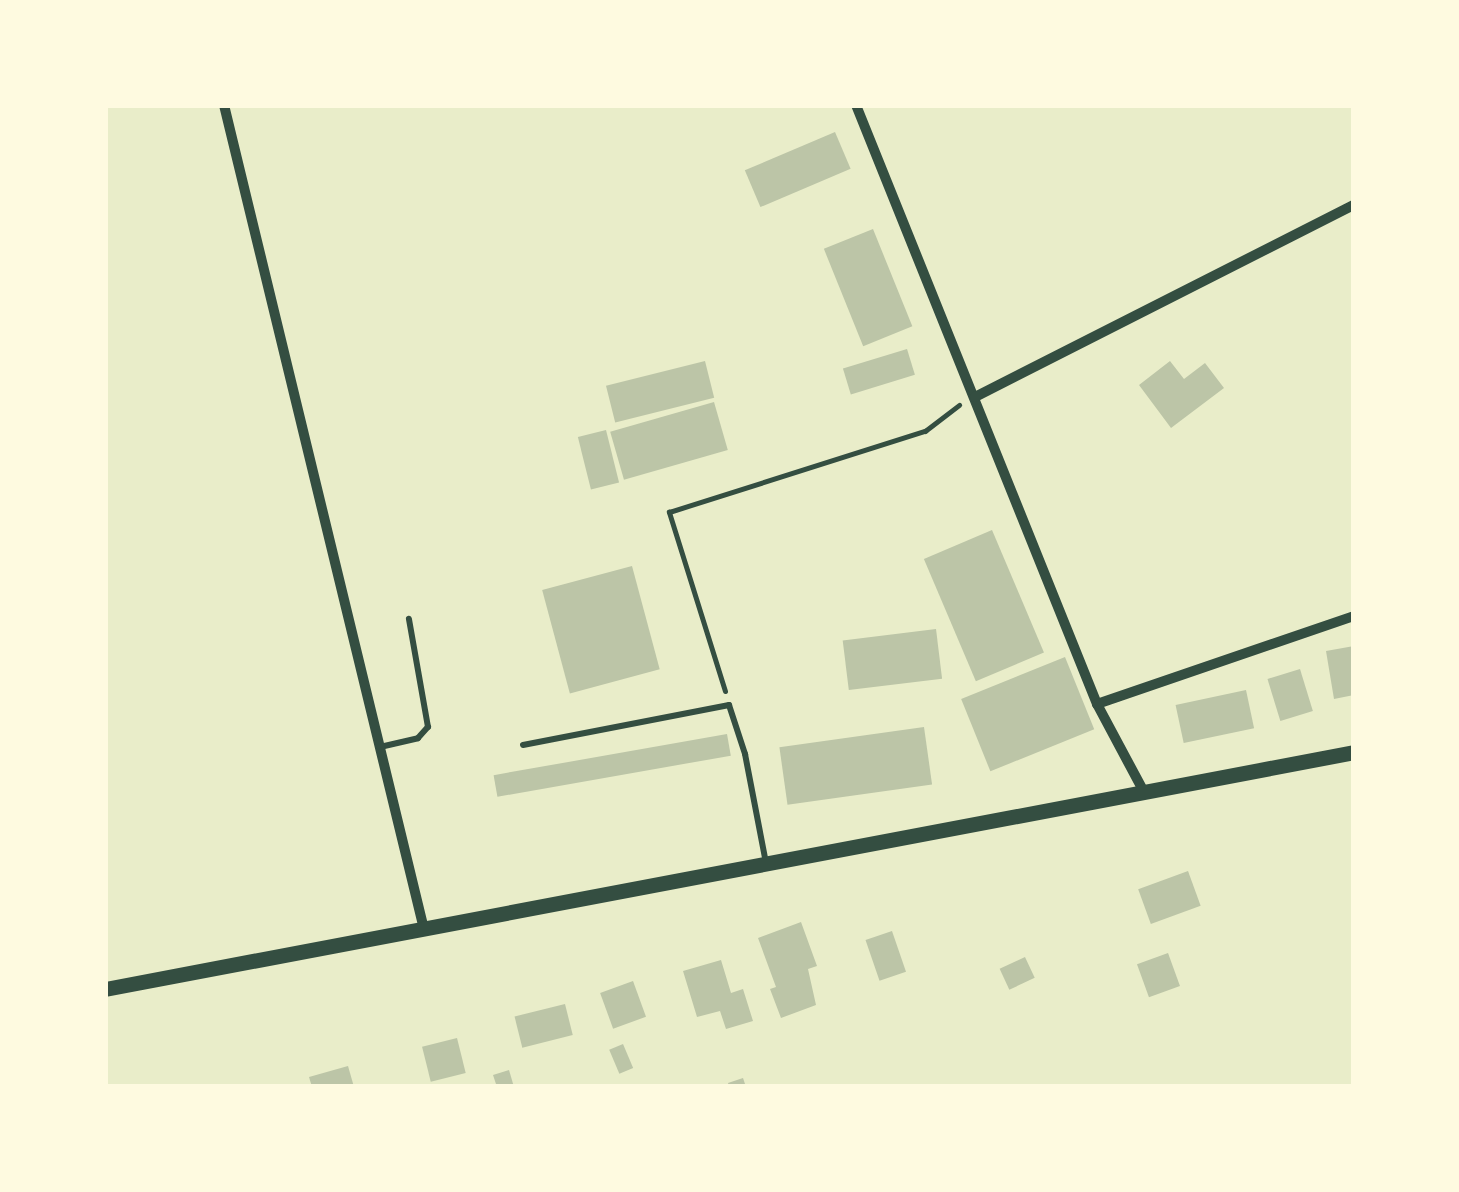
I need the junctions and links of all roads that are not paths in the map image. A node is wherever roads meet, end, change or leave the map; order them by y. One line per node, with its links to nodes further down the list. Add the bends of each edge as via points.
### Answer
1 (224, 105): 9 (street)
2 (856, 105): 4 (street)
3 (1354, 205): 4 (street)
4 (975, 397): 7 (street)
5 (1354, 616): 7 (street)
6 (409, 618): 9 (lane, via 428,727 418,738)
7 (1097, 704): 11 (street)
8 (523, 745): 12 (lane, via 729,705)
9 (380, 748): 13 (street)
10 (1354, 752): 11 (street)
11 (1144, 792): 12 (street)
12 (766, 864): 13 (street)
13 (424, 929): 14 (street)
14 (105, 989)

